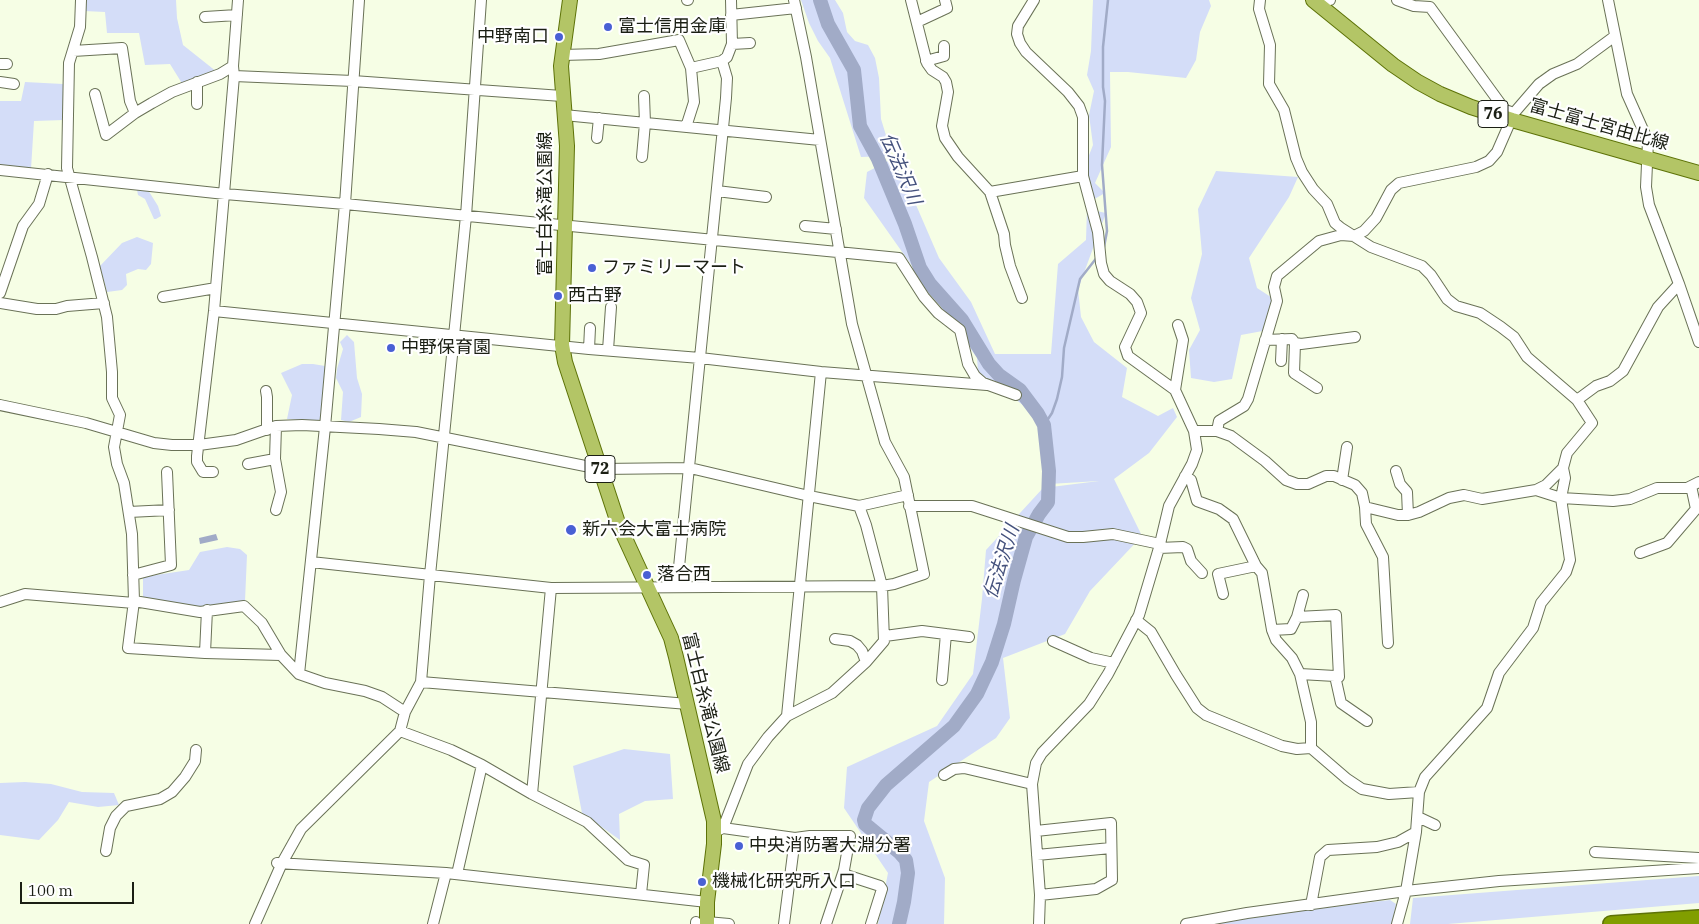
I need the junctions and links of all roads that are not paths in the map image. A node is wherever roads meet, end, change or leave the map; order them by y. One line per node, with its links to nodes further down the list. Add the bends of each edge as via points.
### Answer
1 (80, 0): 23 (street, via 80,27)
2 (238, 0): 15 (street)
3 (359, 0): 29 (street)
4 (481, 0): 33 (street)
5 (570, 0): 24 (main road, 富士白糸滝公園線 / 72)
6 (731, 0): 16 (street)
7 (911, 0): 18 (street)
8 (944, 0): 18 (street, via 947,8)
9 (1034, 0): 52 (street, via 1018,26 1017,34 1026,52 1079,106 1083,118)
10 (1260, 0): 63 (street, via 1259,9 1270,45 1269,84 1284,110 1296,158 1313,189 1327,204 1335,223)
11 (1397, 0): 40 (street, via 1430,7)
12 (1608, 0): 19 (street)
13 (1320, 1): 40 (main road, 富士富士宮由比線 / 76, via 1393,65 1418,82 1471,107)
14 (795, 4): 16 (street); 46 (street)
15 (237, 15): 17 (street); 28 (street)
16 (731, 15): 21 (street)
17 (206, 17)
18 (917, 22): 26 (street)
19 (1614, 36): 40 (street, via 1578,64 1553,74 1539,84); 48 (street, via 1627,94 1648,141)
20 (750, 42): 21 (street)
21 (732, 44): 25 (street)
22 (944, 46): 26 (street, via 944,56)
23 (73, 50): 38 (street, via 122,48 130,101); 53 (street, via 69,63)
24 (562, 55): 27 (street, via 599,54 679,40); 35 (main road, 富士白糸滝公園線 / 72)
25 (722, 61): 27 (street); 44 (street, via 727,78)
26 (926, 61): 55 (street, via 946,82 948,92 942,126 945,138)
27 (690, 68): 43 (street, via 694,102)
28 (234, 71): 29 (street); 31 (street); 56 (street)
29 (353, 81): 33 (street); 58 (street)
30 (0, 82): 32 (street)
31 (198, 82): 37 (street); 38 (street, via 172,92)
32 (14, 84)
33 (475, 90): 35 (street); 59 (street)
34 (95, 94): 38 (street, via 106,135)
35 (562, 96): 39 (main road, 富士白糸滝公園線 / 72)
36 (644, 96): 42 (street)
37 (198, 104)
38 (135, 113)
39 (564, 115): 41 (street); 60 (main road, 富士白糸滝公園線 / 72, via 567,146)
40 (1513, 117): 48 (main road, 富士富士宮由比線 / 76); 63 (street, via 1497,152 1489,161 1476,167 1398,183 1376,218)
41 (599, 118): 42 (street); 45 (street)
42 (644, 123): 43 (street); 47 (street)
43 (686, 127): 44 (street)
44 (723, 131): 46 (street); 54 (street)
45 (597, 138)
46 (820, 140): 62 (street)
47 (642, 157)
48 (1649, 158): 50 (main road, 富士富士宮由比線 / 76); 66 (street, via 1646,187 1649,205)
49 (0, 170): 51 (street)
50 (1699, 173)
51 (48, 174): 53 (street); 68 (street, via 39,204 23,226)
52 (1083, 176): 55 (street); 94 (street, via 1098,232 1104,274 1130,294 1141,313 1125,347 1128,356)
53 (69, 178): 56 (street); 72 (street)
54 (717, 191): 57 (street); 64 (street)
55 (990, 192): 70 (street)
56 (224, 194): 58 (street); 67 (street)
57 (766, 197)
58 (345, 204): 59 (street); 75 (street)
59 (466, 216): 60 (street); 78 (street)
60 (565, 226): 64 (street); 84 (main road, 富士白糸滝公園線 / 72)
61 (804, 226): 62 (street)
62 (836, 229): 65 (street)
63 (1354, 236): 81 (street, via 1341,235 1319,242 1277,276 1274,287 1277,301); 96 (street, via 1422,266 1447,299 1456,306 1480,313 1501,327 1514,338 1527,357)
64 (712, 240): 65 (street); 87 (street)
65 (841, 253): 90 (street, via 852,324); 91 (street, via 899,258 929,302 960,330 968,364 983,383)
66 (1679, 284): 82 (street); 96 (street, via 1658,307 1622,371)
67 (216, 288): 69 (street); 74 (street)
68 (0, 293)
69 (163, 297)
70 (1022, 298)
71 (0, 303): 72 (street, via 56,309)
72 (104, 303): 102 (street, via 112,398 120,415)
73 (611, 308): 86 (street)
74 (214, 311): 75 (street); 104 (street)
75 (334, 324): 78 (street); 98 (street)
76 (1178, 325): 94 (street, via 1184,340)
77 (590, 328): 85 (street)
78 (455, 335): 84 (street); 103 (street)
79 (1355, 337): 83 (street)
80 (1282, 339): 81 (street); 83 (street, via 1292,338); 88 (street)
81 (1265, 340): 101 (street, via 1244,406 1219,421)
82 (1699, 342)
83 (1295, 343): 92 (street, via 1294,373)
84 (562, 345): 85 (street); 110 (main road, 富士白糸滝公園線 / 72)
85 (589, 349): 86 (street)
86 (608, 350): 87 (street)
87 (700, 358): 89 (street); 108 (street)
88 (1281, 361)
89 (821, 372): 90 (street); 118 (street)
90 (866, 374): 91 (street); 120 (street, via 885,442 904,477)
91 (990, 385): 95 (street)
92 (1318, 388)
93 (266, 390): 99 (street)
94 (1175, 390): 100 (street)
95 (1016, 395)
96 (1577, 400): 109 (street, via 1592,423 1567,453)
97 (0, 405): 102 (street, via 86,423)
98 (324, 426): 99 (street); 103 (street); 129 (street)
99 (272, 428): 104 (street, via 236,440); 106 (street)
100 (1194, 431): 101 (street); 114 (street, via 1197,450)
101 (1217, 431): 115 (street, via 1231,436 1286,480 1297,484 1308,484 1326,476)
102 (116, 433): 104 (street, via 154,443); 125 (street, via 114,447)
103 (444, 437): 110 (street); 133 (street)
104 (199, 445): 113 (street, via 199,467 203,472)
105 (1347, 447): 115 (street)
106 (276, 459): 107 (street); 124 (street, via 281,492)
107 (248, 464)
108 (690, 468): 110 (street); 118 (street); 135 (street)
109 (1563, 468): 117 (street); 119 (street, via 1565,478)
110 (600, 469): 138 (main road, 富士白糸滝公園線 / 72, via 618,523)
111 (1396, 471): 126 (street, via 1407,492)
112 (167, 472): 123 (street)
113 (213, 472)
114 (1185, 476): 127 (street, via 1169,506); 130 (street, via 1191,480 1197,501 1219,509 1233,519)
115 (1342, 480): 122 (street, via 1362,492)
116 (1695, 484): 119 (street, via 1687,488 1657,488 1630,499 1612,501); 128 (street, via 1696,509 1667,542)
117 (1536, 490): 119 (street); 126 (street, via 1482,499 1449,498)
118 (809, 496): 121 (street); 136 (street)
119 (1561, 498): 173 (street, via 1569,555 1566,572 1541,603 1532,628 1499,673 1487,708 1425,777)
120 (909, 500): 121 (street); 127 (street, via 972,506 1068,537 1112,534); 134 (street, via 924,574)
121 (859, 506): 134 (street)
122 (1365, 506): 126 (street); 152 (street, via 1366,524 1383,557)
123 (169, 510): 125 (street); 132 (street, via 171,565)
124 (276, 510)
125 (129, 512): 132 (street)
126 (1408, 515)
127 (1159, 546): 131 (street, via 1187,549 1191,561); 145 (street)
128 (1640, 553)
129 (311, 562): 133 (street); 157 (street)
130 (1256, 566): 139 (street, via 1218,574); 146 (street, via 1262,573)
131 (1202, 573)
132 (134, 575): 142 (street)
133 (430, 575): 137 (street); 161 (street)
134 (882, 586): 136 (street); 148 (street)
135 (677, 587): 136 (street); 138 (street)
136 (800, 587): 165 (street)
137 (551, 588): 138 (street); 162 (street)
138 (647, 588): 163 (main road, 富士白糸滝公園線 / 72, via 671,638)
139 (1223, 594)
140 (1303, 595): 144 (street)
141 (0, 602): 142 (street, via 25,594)
142 (134, 602): 143 (street, via 200,612); 153 (street, via 128,648)
143 (207, 610): 153 (street); 154 (street, via 244,606 262,623)
144 (1297, 618): 146 (street, via 1291,629); 159 (street, via 1336,616 1339,677)
145 (1136, 620): 156 (street); 168 (street, via 1152,632 1201,711 1282,746)
146 (1272, 630): 158 (street)
147 (946, 634): 148 (street, via 922,631); 150 (street); 160 (street)
148 (885, 636): 155 (street, via 880,648)
149 (835, 638): 155 (street, via 857,645)
150 (969, 638)
151 (1053, 641): 156 (street, via 1091,658)
152 (1388, 643)
153 (205, 653): 154 (street)
154 (281, 655): 157 (street)
155 (866, 662): 165 (street, via 832,693)
156 (1114, 663): 172 (street, via 1089,704 1042,753 1036,763)
157 (299, 674): 164 (street, via 325,684 382,697)
158 (1300, 674): 159 (street); 168 (street, via 1311,722)
159 (1335, 676): 166 (street, via 1341,703)
160 (942, 680)
161 (421, 682): 162 (street); 164 (street)
162 (542, 693): 163 (street); 174 (street)
163 (688, 704): 177 (main road, 富士白糸滝公園線 / 72, via 714,821)
164 (405, 712): 167 (street)
165 (787, 716): 177 (street, via 748,764)
166 (1367, 721)
167 (400, 731): 170 (street); 186 (street, via 301,829)
168 (1311, 748): 173 (street, via 1362,789 1389,794)
169 (196, 750): 182 (street, via 195,761 172,792 160,799 126,806 116,816)
170 (482, 765): 174 (street); 188 (street)
171 (944, 775): 172 (street, via 964,768)
172 (1032, 784): 178 (street)
173 (1418, 792): 175 (street)
174 (532, 794): 190 (street, via 587,822 628,860 644,865)
175 (1418, 817): 176 (street); 179 (street)
176 (1435, 825)
177 (719, 830): 180 (street); 193 (main road, 富士白糸滝公園線 / 72)
178 (1036, 831): 181 (street, via 1112,824); 184 (street)
179 (1416, 832): 192 (street); 194 (street, via 1398,842 1377,847 1328,850 1320,857)
180 (795, 838): 189 (street, via 850,836); 200 (street)
181 (1111, 848): 184 (street); 191 (street, via 1112,880 1096,889)
182 (106, 851)
183 (1595, 852): 185 (street)
184 (1037, 855): 191 (street)
185 (1699, 858)
186 (280, 863): 188 (street); 197 (street)
187 (1699, 868): 192 (street, via 1508,880)
188 (451, 874): 190 (street); 198 (street)
189 (842, 874): 201 (street); 202 (street, via 882,889)
190 (641, 894): 193 (street)
191 (1040, 895): 203 (street)
192 (1405, 896): 194 (street); 205 (street)
193 (707, 902): 196 (main road, 富士白糸滝公園線 / 72)
194 (1311, 905): 204 (street)
195 (1699, 918): 206 (highway)
196 (701, 923): 199 (street)
197 (255, 924)
198 (434, 924)
199 (729, 924)
200 (784, 924)
201 (826, 924)
202 (871, 924)
203 (1039, 924)
204 (1186, 924)
205 (1397, 924)
206 (1611, 924)

